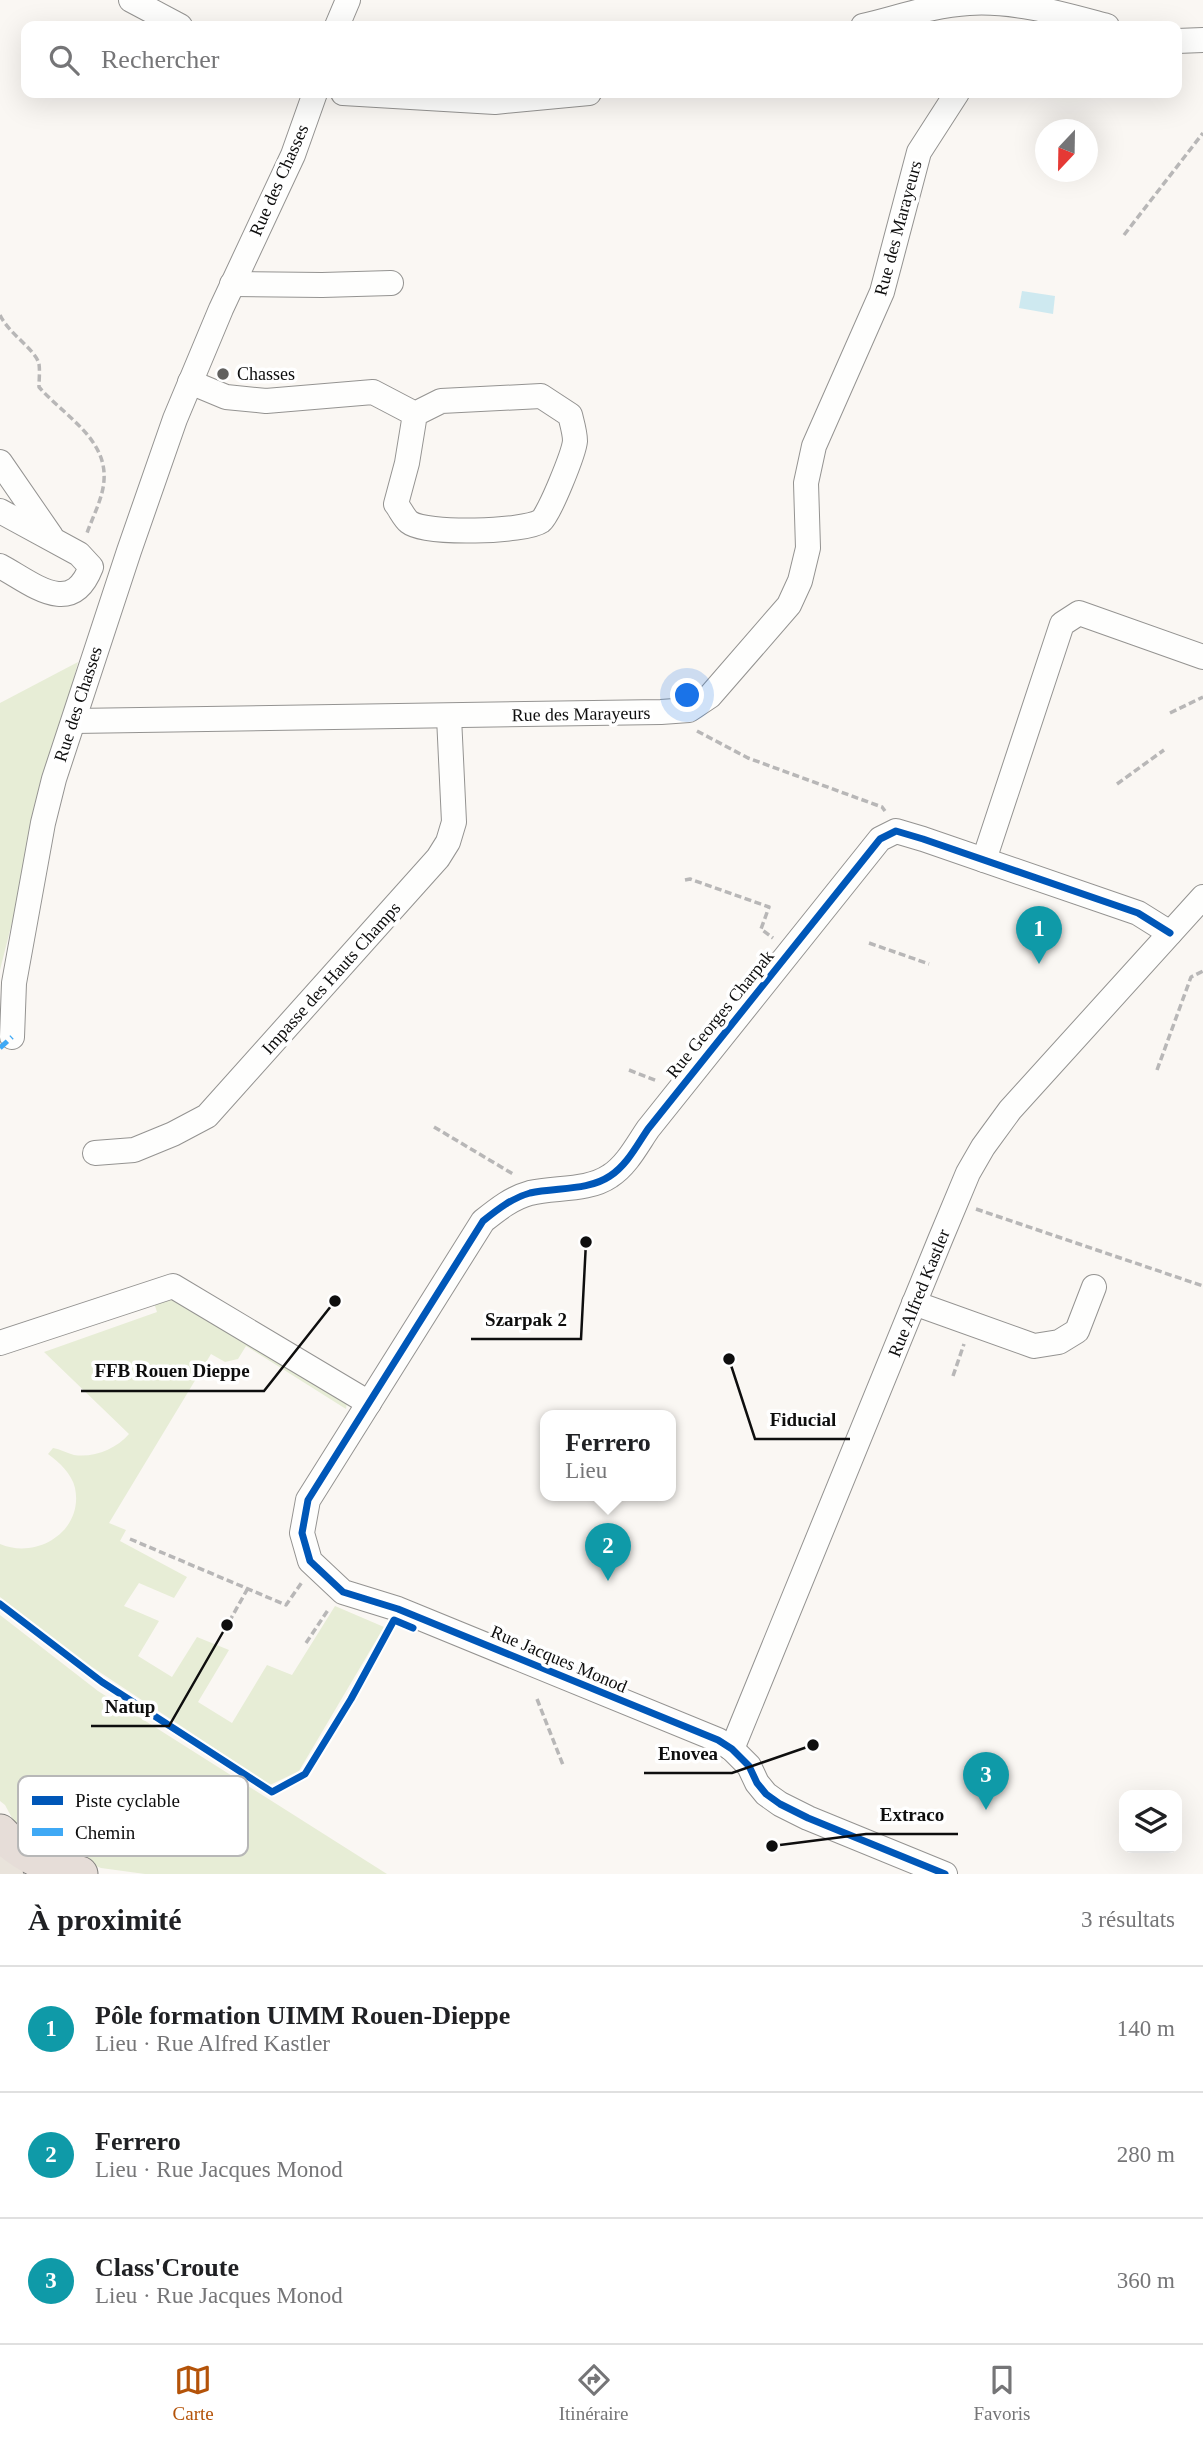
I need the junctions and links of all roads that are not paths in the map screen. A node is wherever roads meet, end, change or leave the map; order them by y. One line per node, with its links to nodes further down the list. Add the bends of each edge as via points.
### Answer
1 (131, 0): 4 (street)
2 (348, 0): 5 (street)
3 (998, 10): 6 (street, via 967,3); 7 (street, via 1044,10)
4 (171, 21)
5 (339, 21)
6 (886, 21)
7 (1087, 21)
8 (1203, 40): 9 (street)
9 (1182, 41)
10 (313, 98): 15 (street, Rue des Chasses, via 293,155)
11 (427, 98): 12 (street, via 495,102)
12 (537, 98)
13 (954, 98): 23 (street, Rue des Marayeurs, via 915,163 882,292 814,446 806,483 808,548 789,605 710,696 689,710)
14 (391, 283): 15 (street)
15 (232, 284): 16 (street, Rue des Chasses)
16 (191, 382): 17 (street, via 226,397 266,401 373,392); 24 (street, Rue des Chasses, via 145,502)
17 (415, 414): 17 (street, via 396,504 409,522 426,529 481,530 528,527 544,519 575,442 570,415 541,396 441,401)
18 (0, 462): 20 (street)
19 (0, 510): 20 (street)
20 (53, 540): 21 (street, via 79,554 91,568 86,580 69,595 54,595)
21 (0, 566)
22 (1203, 657): 25 (street, via 1079,613 1062,624)
23 (449, 717): 24 (street, Rue des Marayeurs); 29 (street, Impasse des Hauts Champs, via 453,822 438,858 207,1116 134,1150)
24 (74, 721): 28 (street, Rue des Chasses, via 43,823 14,983)
25 (984, 860): 27 (street, via 1138,913); 33 (street, Rue Georges Charpak, via 896,831 880,839 622,1166 587,1185 530,1193 483,1221)
26 (1203, 897): 27 (street, Rue Alfred Kastler)
27 (1170, 933): 31 (street, Rue Alfred Kastler, via 1010,1110 983,1147)
28 (12, 1037)
29 (95, 1153)
30 (1094, 1287): 31 (street, via 1077,1331 1059,1342 1034,1346)
31 (914, 1303): 34 (street, Rue Alfred Kastler)
32 (0, 1343): 33 (street, via 173,1286)
33 (369, 1403): 34 (street, Rue Jacques Monod, via 308,1500 302,1533 310,1561 343,1592 398,1609)
34 (732, 1749): 41 (street, Rue Jacques Monod, via 766,1794 780,1804)
35 (0, 1832): 37 (highway)
36 (0, 1840): 39 (main road)
37 (18, 1848)
38 (31, 1856): 40 (highway)
39 (7, 1874)
40 (80, 1874)
41 (944, 1874)

